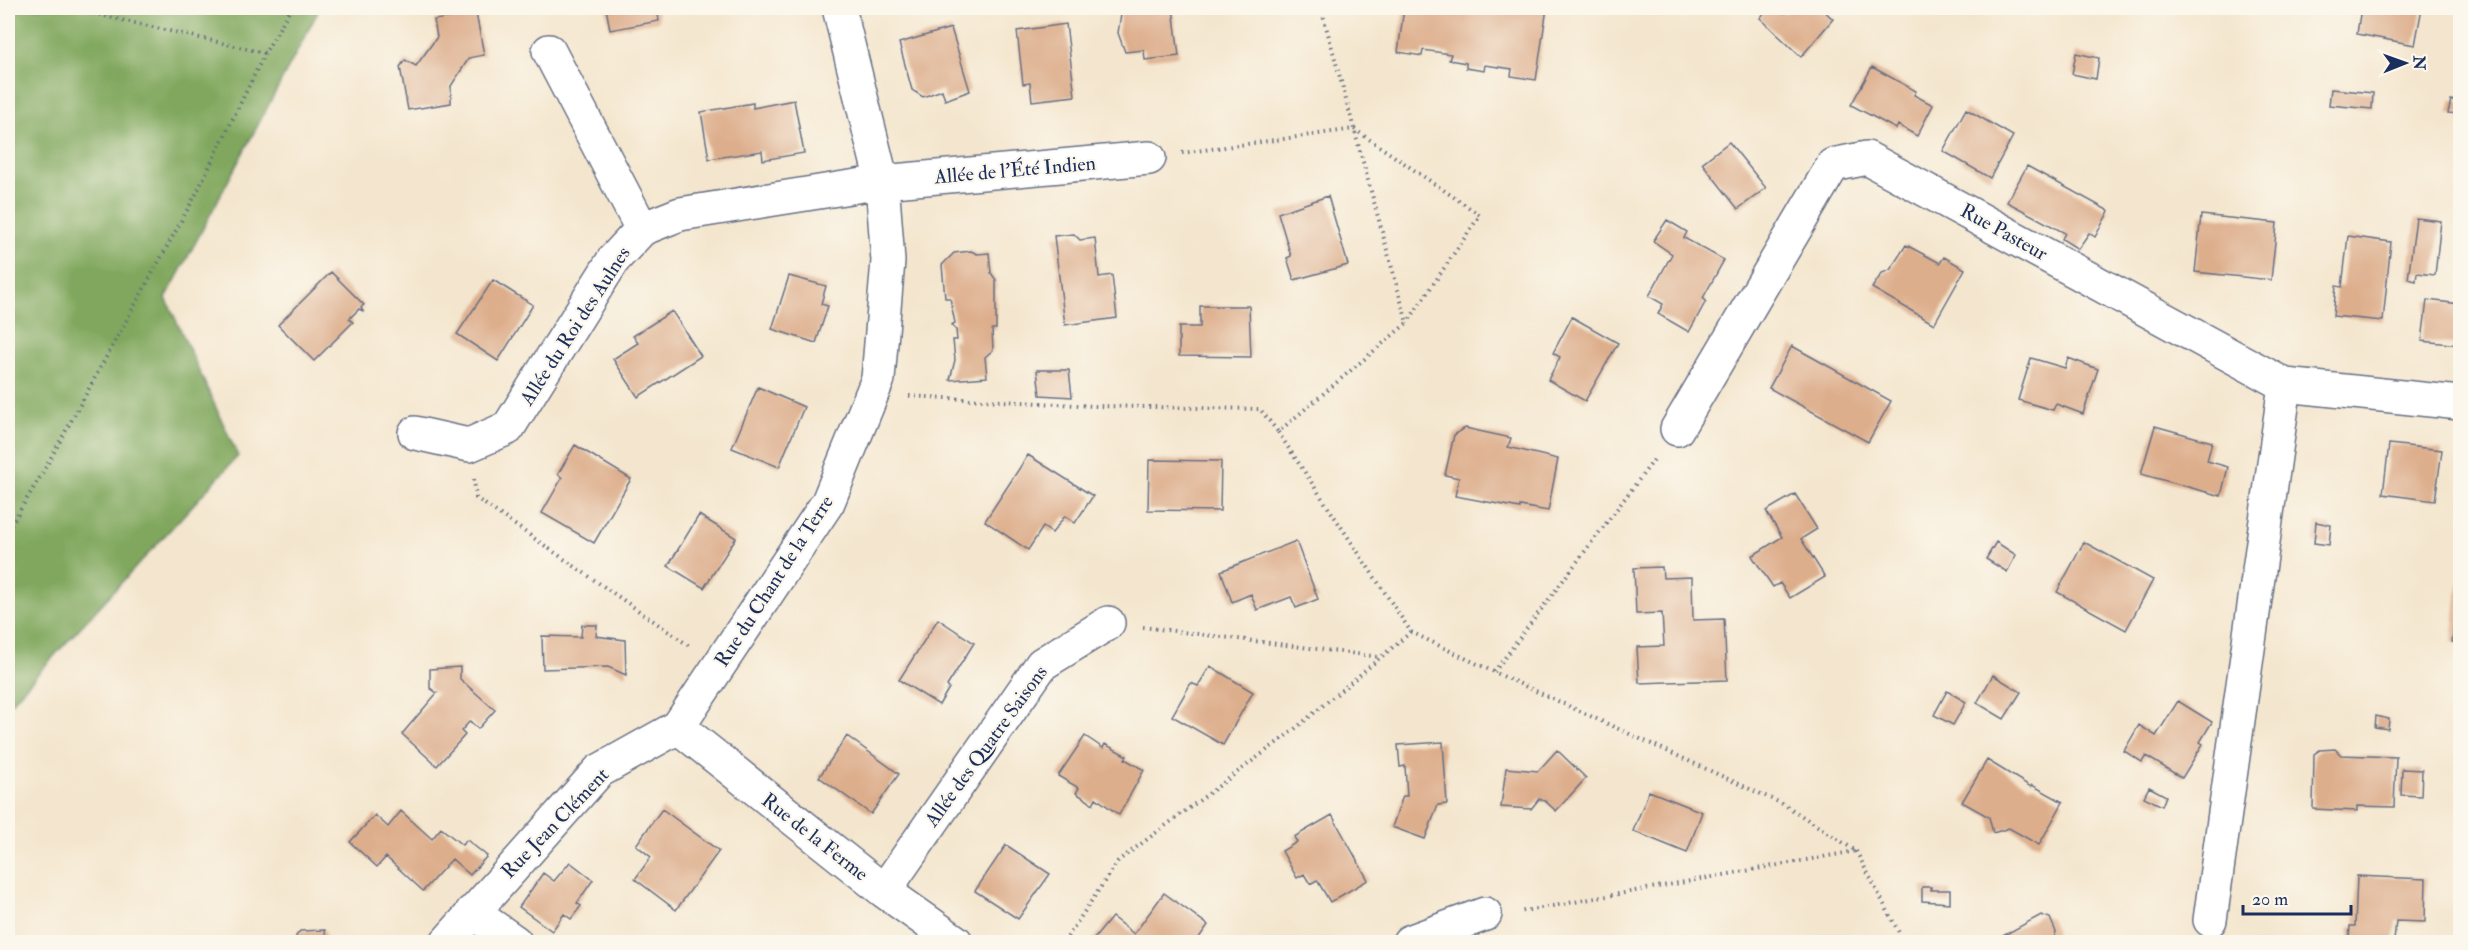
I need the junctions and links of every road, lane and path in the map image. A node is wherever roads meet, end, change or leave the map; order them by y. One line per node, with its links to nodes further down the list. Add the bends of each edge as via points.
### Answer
1 (70, 8): 6 (path)
2 (291, 8): 6 (path)
3 (838, 8): 9 (street, Rue du Chant de la Terre)
4 (1321, 8): 7 (path)
5 (549, 51): 10 (street)
6 (265, 53): 19 (path, via 196,194)
7 (1354, 129): 8 (path); 11 (path); 11 (path, via 1480,215)
8 (1149, 158): 9 (street, Allée de l'Été Indien)
9 (882, 182): 10 (street, Allée du Roi des Aulnes, via 680,214); 13 (street, Rue du Chant de la Terre, via 888,261 878,379)
10 (642, 229): 18 (street, Allée du Roi des Aulnes, via 614,259 508,428)
11 (1407, 323): 16 (path)
12 (2285, 385): 14 (street, Rue Pasteur); 15 (street, Rue Pasteur, via 1867,158 1833,165); 30 (street)
13 (872, 394): 16 (path, via 1095,406 1260,409); 23 (street, Rue du Chant de la Terre, via 828,502)
14 (2460, 402)
15 (1677, 429): 24 (path)
16 (1278, 432): 21 (path)
17 (415, 433): 18 (street)
18 (470, 445): 23 (path, via 476,498)
19 (8, 530)
20 (1108, 623): 22 (path); 27 (street, Allée des Quatre Saisons, via 1042,664)
21 (1411, 632): 22 (path); 24 (path)
22 (1381, 657): 34 (path, via 1290,734 1118,861)
23 (719, 666): 25 (street, Rue du Chant de la Terre)
24 (1494, 672): 26 (path, via 1785,805)
25 (678, 727): 27 (street, Rue de la Ferme); 28 (street, Rue Jean Clément, via 599,771)
26 (1856, 851): 29 (path, via 1509,914); 36 (path)
27 (884, 891): 33 (street, Rue de la Ferme)
28 (472, 912): 31 (street, Rue Jean Clément); 32 (street)
29 (1485, 914): 35 (street)
30 (2210, 920)
31 (447, 942)
32 (515, 942)
33 (956, 942)
34 (1064, 942)
35 (1409, 942)
36 (1904, 942)

